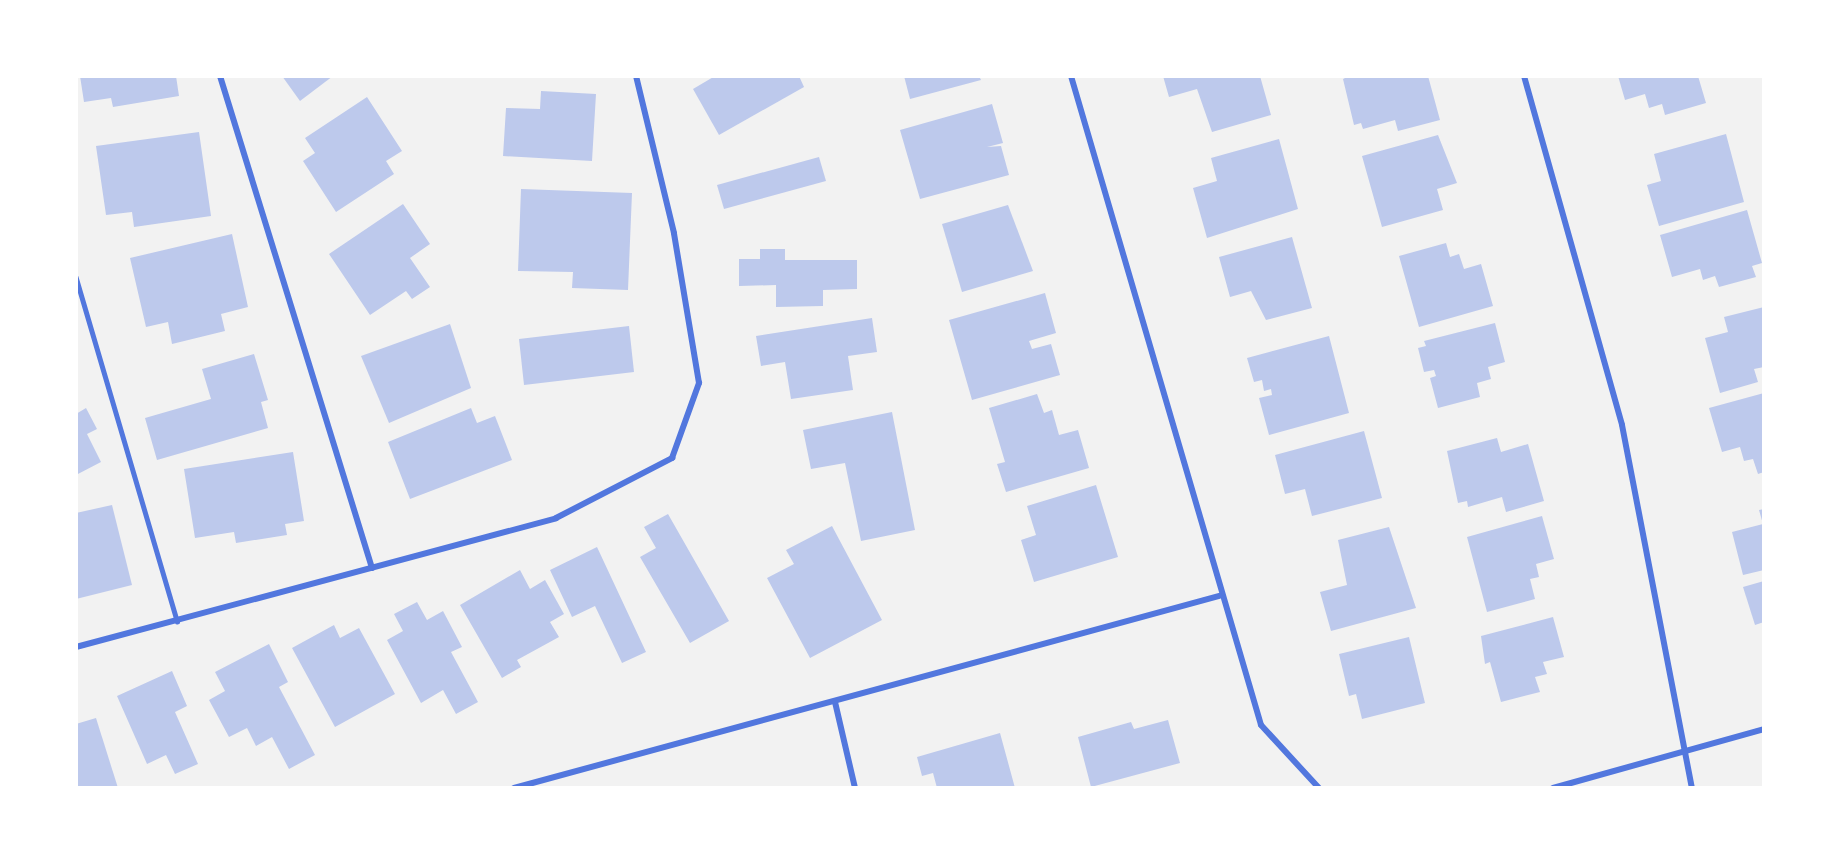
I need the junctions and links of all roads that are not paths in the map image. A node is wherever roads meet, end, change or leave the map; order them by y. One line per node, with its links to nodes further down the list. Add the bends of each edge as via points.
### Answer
1 (220, 76): 6 (street)
2 (636, 76): 6 (street, via 674,233 699,383 672,458 556,518)
3 (1071, 76): 7 (street)
4 (1524, 76): 12 (street, via 1622,425)
5 (76, 277): 8 (lane)
6 (372, 568): 8 (street)
7 (1219, 596): 10 (street); 15 (street, via 1261,725)
8 (177, 621): 9 (street)
9 (76, 647)
10 (835, 702): 13 (street); 14 (street)
11 (1764, 729): 12 (street)
12 (1681, 752): 16 (street); 17 (street)
13 (514, 788)
14 (855, 788)
15 (1319, 788)
16 (1553, 788)
17 (1692, 788)

